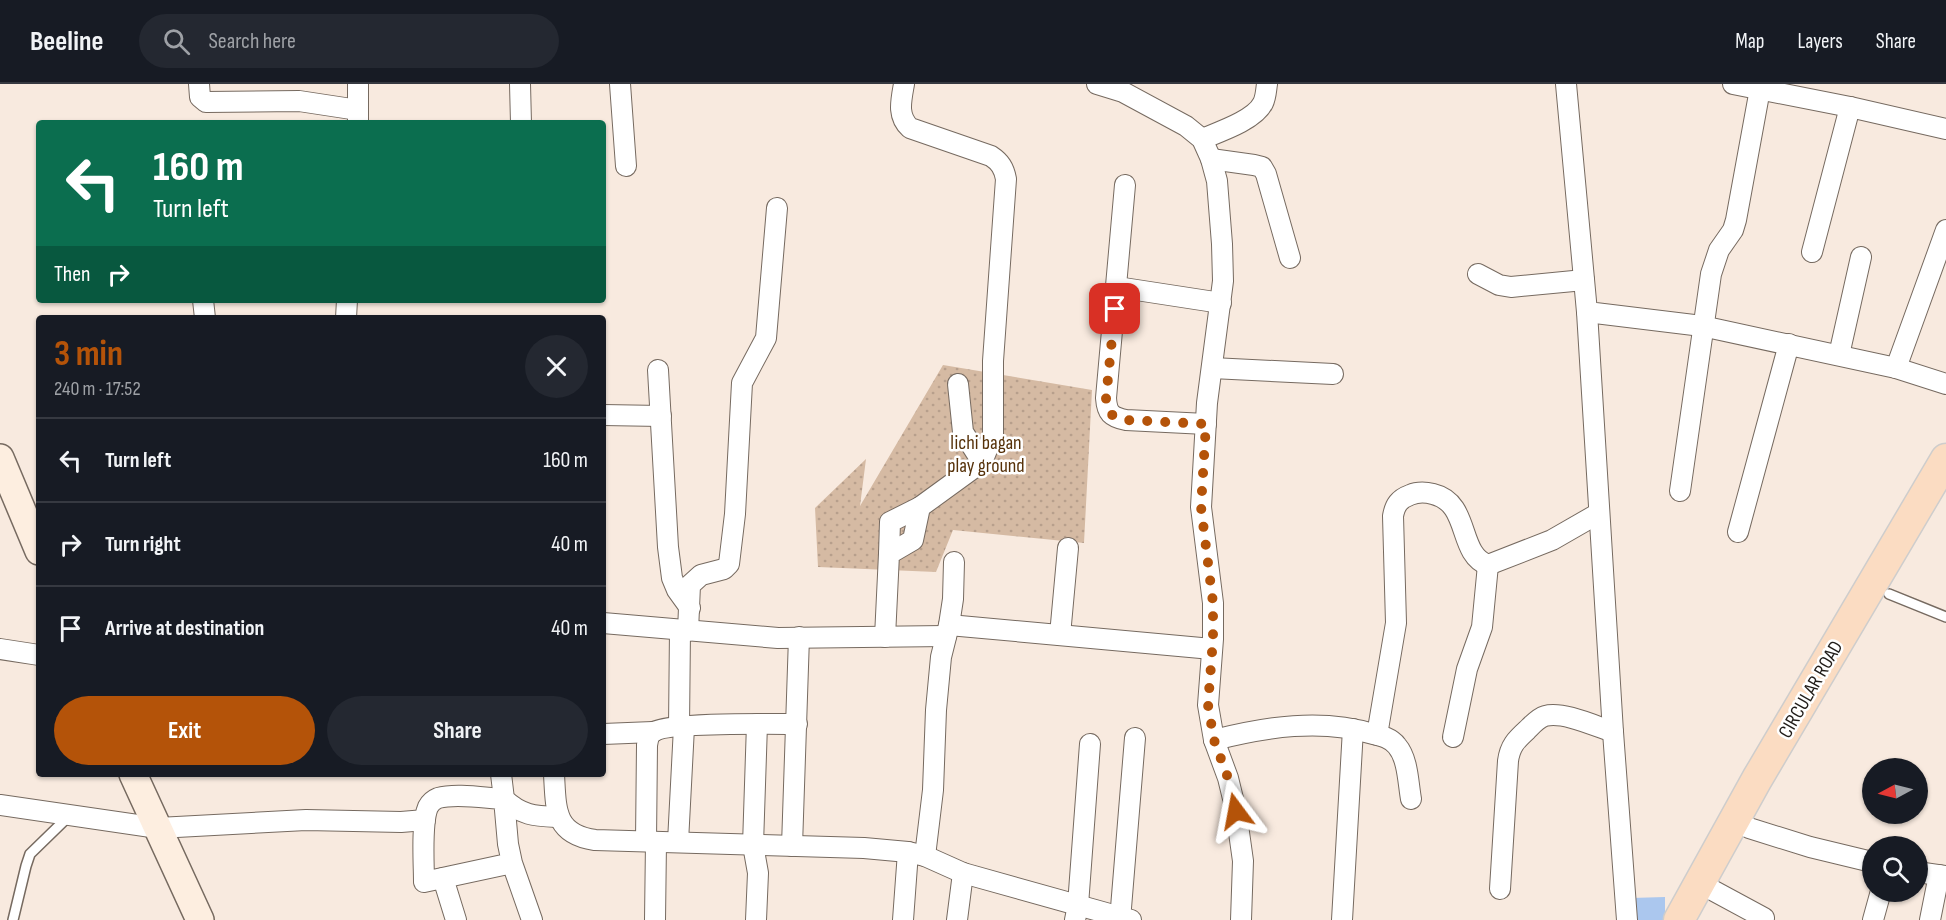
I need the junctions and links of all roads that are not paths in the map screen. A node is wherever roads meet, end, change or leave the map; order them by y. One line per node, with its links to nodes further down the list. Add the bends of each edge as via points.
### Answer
1 (199, 84): 11 (street, via 200,97 206,102)
2 (358, 84): 14 (street)
3 (520, 84): 15 (street)
4 (620, 84): 19 (street)
5 (904, 84): 45 (street, via 900,112 910,128 991,156 1005,170 993,361 993,435)
6 (1097, 84): 17 (street, via 1154,108)
7 (1267, 84): 17 (street, via 1259,109)
8 (1566, 84): 27 (street)
9 (1733, 84): 10 (street)
10 (1765, 88): 13 (street); 31 (street, via 1736,220 1715,260)
11 (275, 92): 12 (street)
12 (299, 93): 14 (street)
13 (1850, 107): 16 (street); 23 (street)
14 (358, 117)
15 (520, 120)
16 (1946, 129)
17 (1202, 140): 18 (street)
18 (1211, 159): 25 (street, via 1262,167); 29 (street, via 1217,180 1221,234)
19 (626, 166)
20 (1125, 185): 28 (street)
21 (777, 208): 55 (street, via 766,338 742,383 729,564 690,585)
22 (1946, 230): 35 (street)
23 (1812, 252)
24 (1861, 256): 33 (street)
25 (1290, 258)
26 (1478, 274): 27 (street, via 1511,287)
27 (1584, 280): 30 (street)
28 (1117, 287): 29 (street); 42 (street, via 1106,398 1109,415 1126,420)
29 (1221, 303): 34 (street)
30 (1587, 312): 31 (street); 48 (street)
31 (1702, 326): 32 (street); 46 (street)
32 (1789, 344): 33 (street); 49 (street)
33 (1839, 355): 35 (street)
34 (1212, 368): 37 (street); 42 (street)
35 (1896, 368): 39 (street)
36 (658, 370): 41 (street)
37 (1333, 374)
38 (958, 384): 45 (street, via 963,432)
39 (1946, 384)
40 (606, 415): 41 (street)
41 (661, 416): 55 (street, via 672,578)
42 (1206, 424): 64 (street, via 1201,507 1213,603)
43 (0, 458): 50 (main road)
44 (1946, 459): 116 (main road, CIRCULAR ROAD, via 1757,779)
45 (982, 462): 61 (street, via 920,507 913,540 889,555)
46 (1680, 491)
47 (1946, 496): 54 (main road, CIRCULAR ROAD)
48 (1599, 513): 53 (street, via 1552,540); 71 (street)
49 (1738, 532)
50 (36, 538)
51 (1068, 548): 60 (street)
52 (954, 562): 59 (street)
53 (1488, 565): 73 (street, via 1473,554 1458,514 1441,496 1419,492 1395,505 1396,623); 74 (street, via 1482,627 1467,669)
54 (1889, 594): 56 (lane); 88 (main road, CIRCULAR ROAD)
55 (690, 608): 58 (street)
56 (1946, 617)
57 (606, 623): 58 (street)
58 (684, 630): 62 (street); 68 (street)
59 (947, 631): 60 (street); 61 (street); 93 (street, via 936,710 933,790)
60 (1060, 636): 64 (street)
61 (885, 637): 62 (street)
62 (799, 638): 67 (street)
63 (0, 649): 65 (street)
64 (1212, 650): 76 (street, via 1208,705)
65 (36, 655)
66 (757, 724): 67 (street); 68 (street); 91 (street)
67 (796, 724): 92 (street)
68 (681, 727): 70 (street); 90 (street)
69 (1353, 729): 73 (street); 76 (street, via 1319,725 1276,727); 114 (street)
70 (653, 732): 72 (street); 89 (street, via 647,746)
71 (1613, 732): 99 (street, via 1559,716 1546,716 1515,740 1508,761); 115 (street)
72 (606, 734)
73 (1377, 735): 82 (street, via 1396,744 1402,755)
74 (1453, 737)
75 (1135, 738): 104 (street)
76 (1214, 740): 113 (street, via 1236,811 1243,861)
77 (1090, 744): 102 (street)
78 (135, 777): 87 (main road)
79 (501, 777): 81 (street)
80 (554, 777): 85 (street)
81 (504, 799): 85 (street, via 514,809 532,816); 86 (street, via 438,798 431,802); 95 (street)
82 (1411, 799)
83 (0, 805): 84 (street)
84 (70, 815): 87 (street); 105 (lane, via 30,854)
85 (559, 817): 89 (street, via 580,837)
86 (425, 820): 87 (street, via 306,820); 98 (street, via 424,882)
87 (158, 828): 106 (main road)
88 (1749, 828): 94 (street); 100 (main road, CIRCULAR ROAD)
89 (651, 842): 90 (street); 109 (street)
90 (678, 842): 91 (street)
91 (753, 845): 92 (street); 110 (street, via 758,873)
92 (792, 846): 93 (street)
93 (917, 854): 96 (street); 111 (street)
94 (1862, 860)
95 (512, 863): 98 (street); 108 (street)
96 (963, 873): 102 (street); 112 (street)
97 (1942, 876): 119 (street)
98 (443, 878): 107 (street)
99 (1500, 889)
100 (1714, 891): 103 (street); 117 (main road, CIRCULAR ROAD)
101 (1878, 902): 118 (street)
102 (1076, 913): 104 (street)
103 (1764, 918)
104 (1124, 919)
105 (13, 920)
106 (200, 920)
107 (456, 920)
108 (532, 920)
109 (655, 920)
110 (756, 920)
111 (903, 920)
112 (957, 920)
113 (1241, 920)
114 (1342, 920)
115 (1627, 920)
116 (1679, 920)
117 (1699, 920)
118 (1873, 920)
119 (1930, 920)

